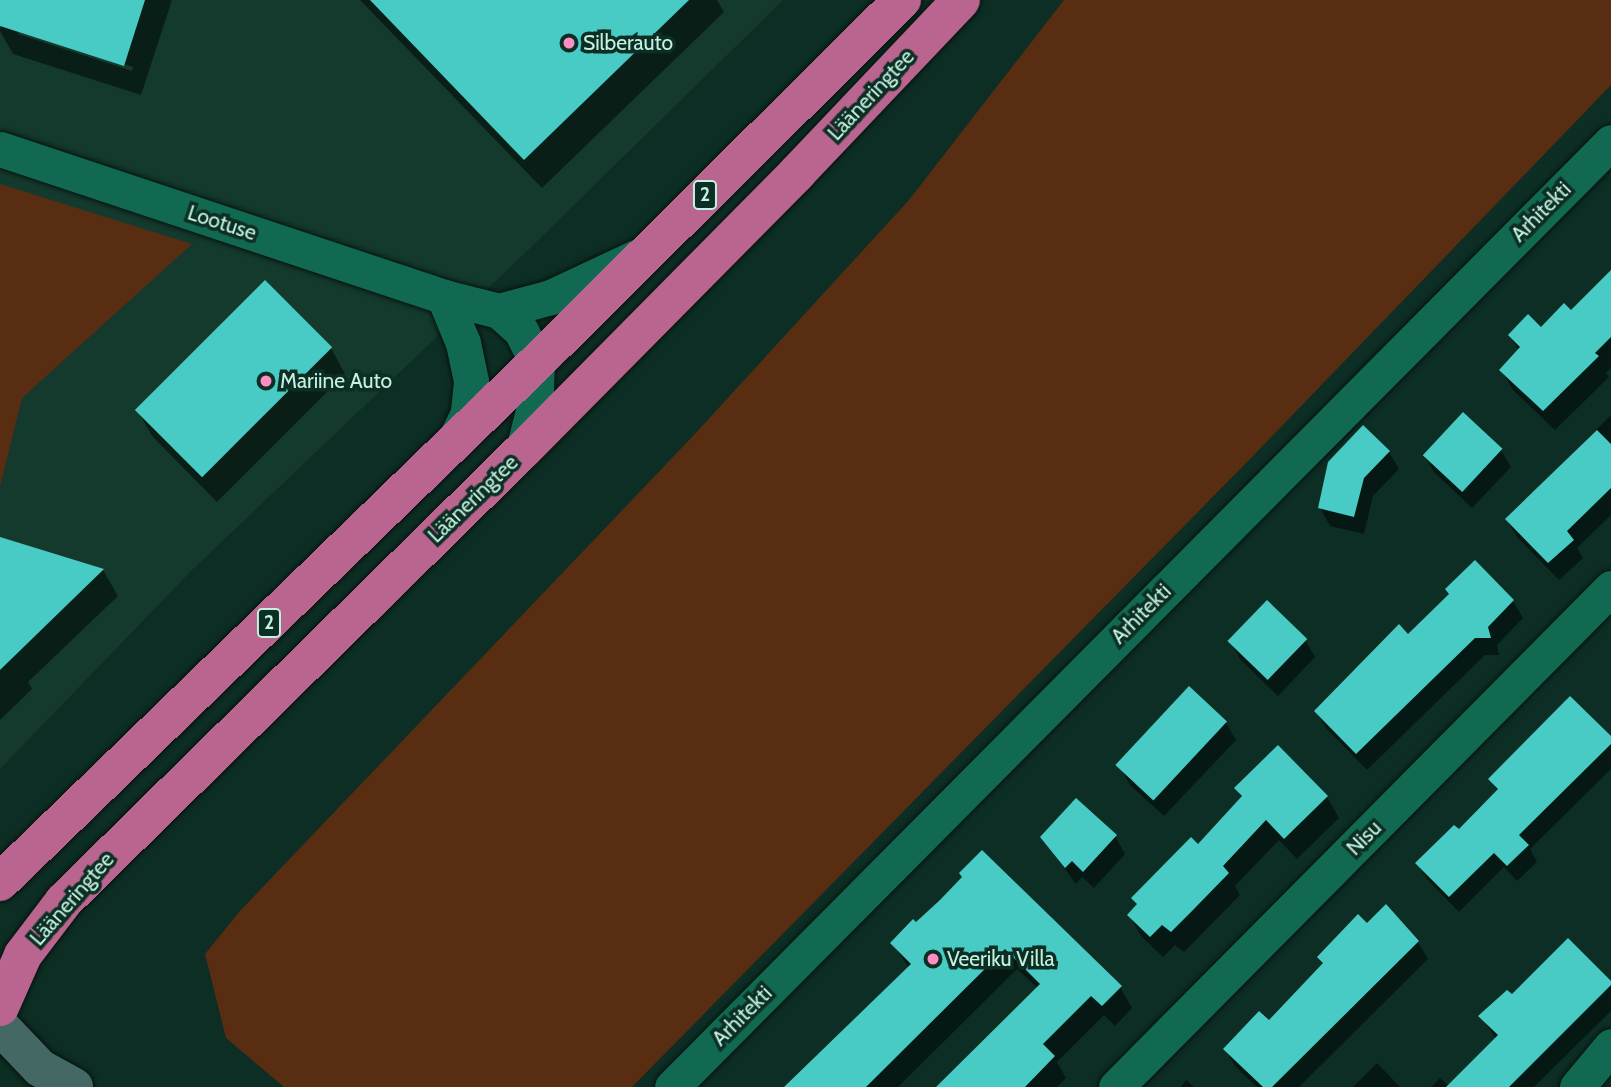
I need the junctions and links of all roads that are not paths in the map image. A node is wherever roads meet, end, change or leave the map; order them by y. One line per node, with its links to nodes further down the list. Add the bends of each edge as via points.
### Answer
1 (902, 0): 5 (highway, Lääneringtee / 2)
2 (961, 0): 10 (highway, Lääneringtee / 2)
3 (1611, 142): 17 (street, Arhitekti)
4 (0, 149): 6 (street, Lootuse)
5 (649, 250): 7 (street, via 561,293); 8 (highway, Lääneringtee / 2)
6 (444, 297): 7 (street, Lootuse); 9 (street, via 463,342 471,382 468,413)
7 (499, 311): 8 (street, via 521,331)
8 (537, 362): 9 (highway, Lääneringtee / 2); 10 (street, via 536,399)
9 (454, 442): 12 (highway, Lääneringtee / 2)
10 (523, 450): 13 (highway, Lääneringtee / 2, via 64,901 23,956)
11 (1611, 588): 18 (street, Nisu)
12 (0, 882)
13 (0, 1007)
14 (0, 1026): 16 (street, via 40,1069)
15 (1611, 1046): 19 (street)
16 (74, 1087)
17 (671, 1087)
18 (1116, 1087)
19 (1577, 1087)

